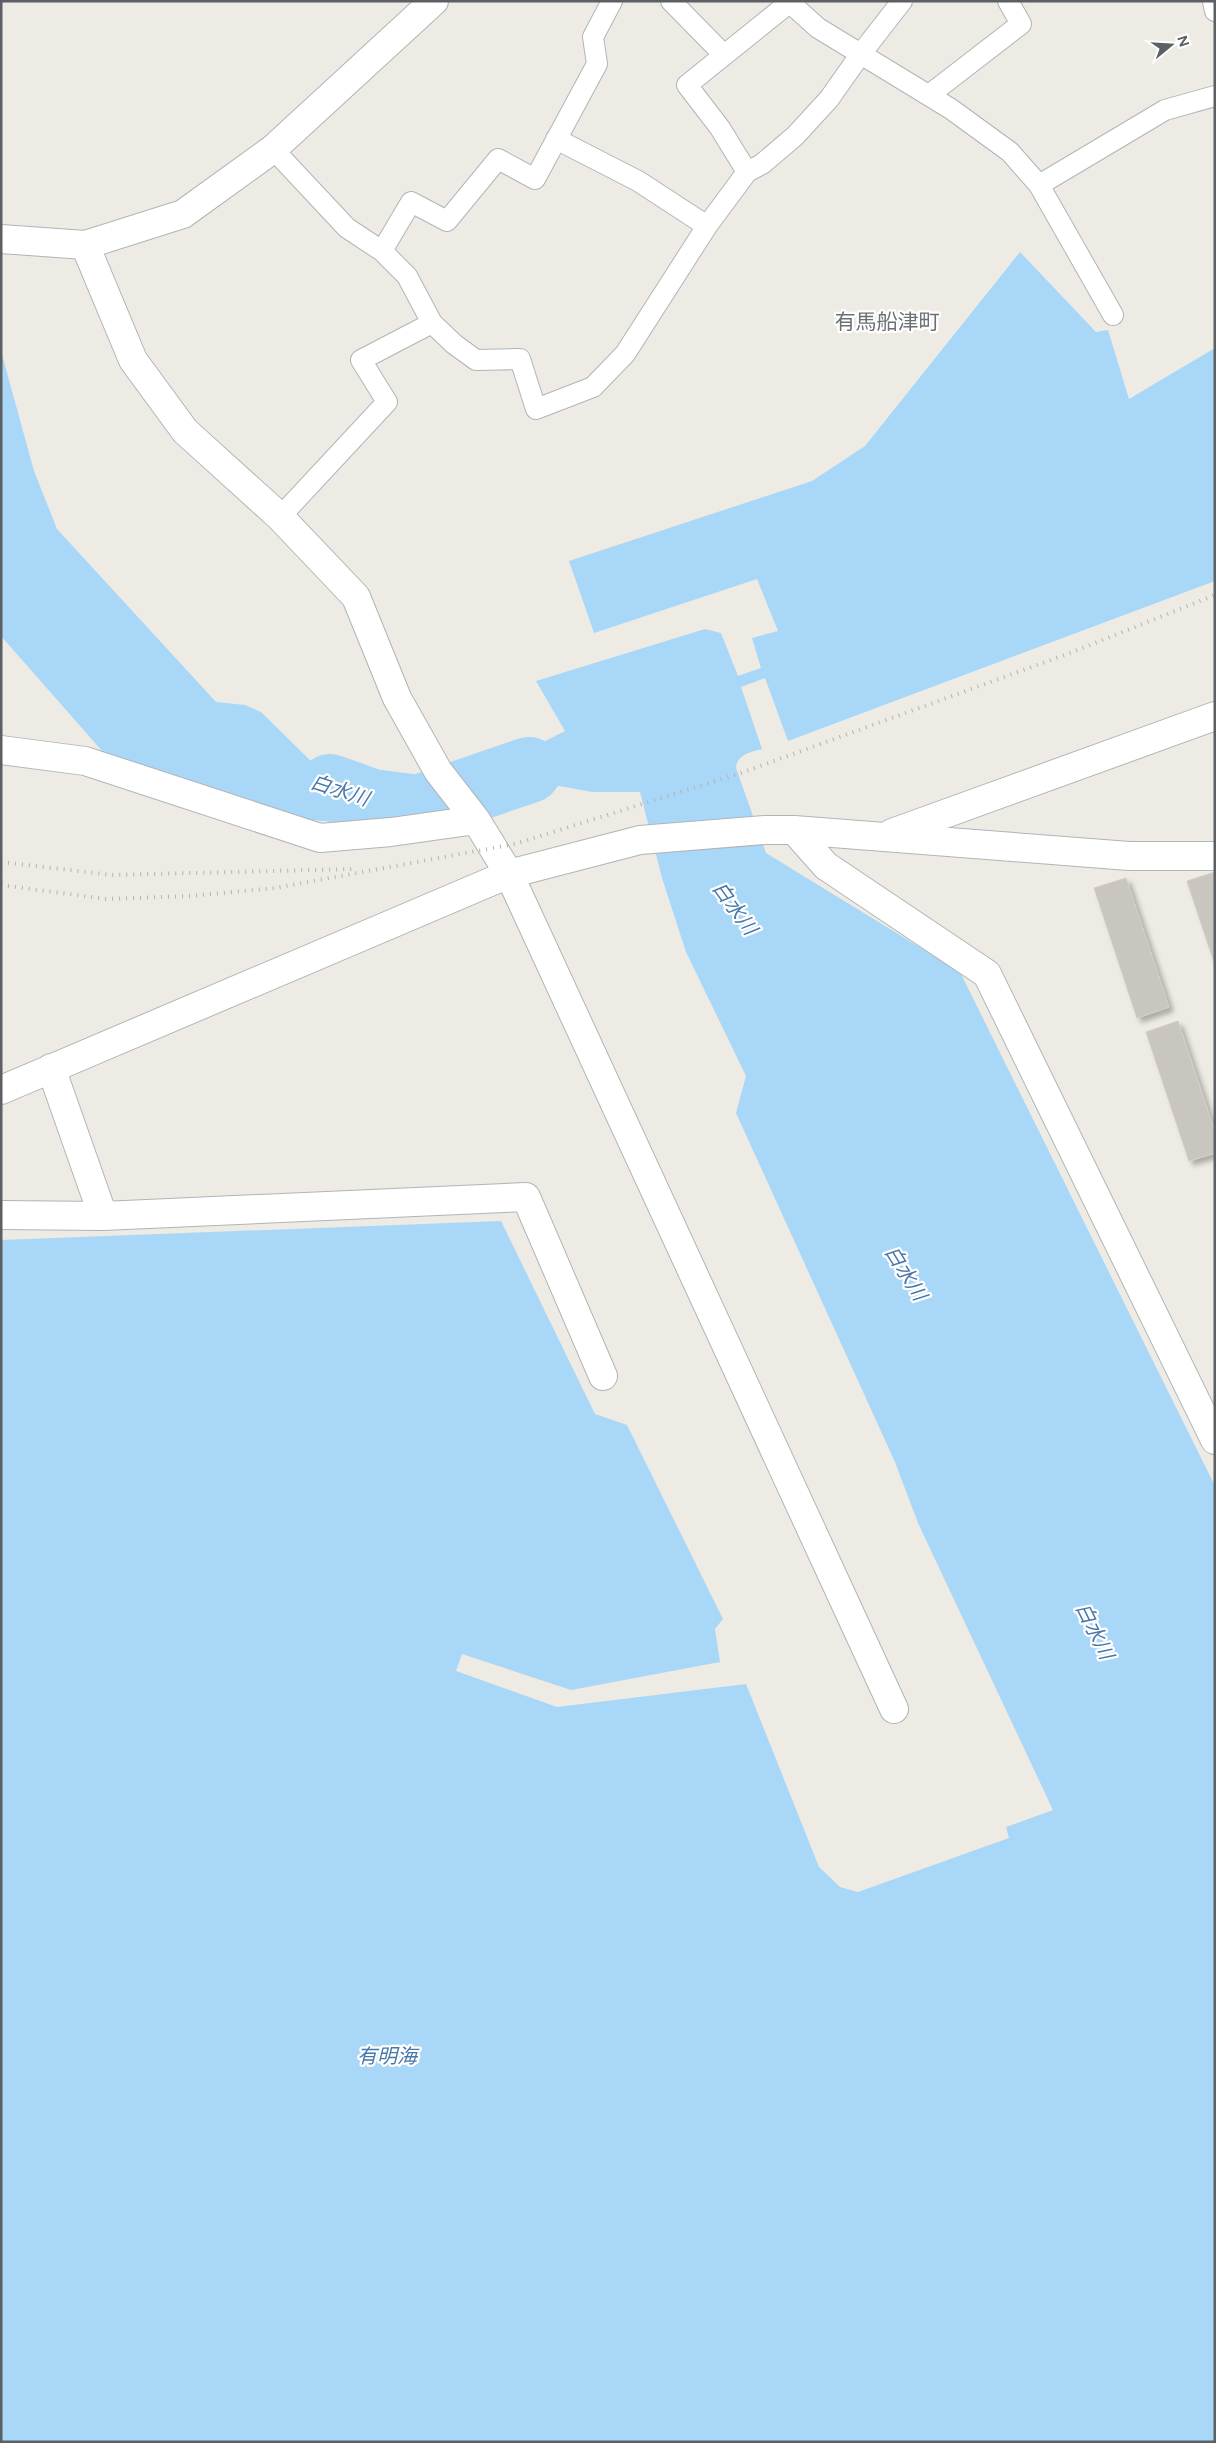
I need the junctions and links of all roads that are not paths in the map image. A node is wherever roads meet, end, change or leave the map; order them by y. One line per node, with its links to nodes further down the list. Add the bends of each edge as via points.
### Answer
1 (434, 1): 14 (street)
2 (612, 1): 13 (lane, via 593,37 598,64)
3 (671, 1): 9 (lane)
4 (902, 1): 10 (lane)
5 (1008, 1): 11 (lane, via 1021,24)
6 (1213, 1): 8 (lane)
7 (789, 2): 9 (lane); 10 (lane, via 818,28)
8 (1215, 11)
9 (724, 55): 15 (lane, via 687,85 720,128)
10 (860, 55): 11 (lane); 15 (lane, via 829,99 796,136)
11 (929, 95): 16 (lane, via 1010,152)
12 (1215, 96): 16 (lane, via 1165,110)
13 (556, 139): 17 (lane, via 638,181); 20 (lane, via 535,178 498,158 447,221 411,202)
14 (272, 149): 19 (street, via 183,214); 20 (lane, via 347,228)
15 (747, 172): 17 (lane)
16 (1039, 185): 21 (lane)
17 (707, 226): 22 (lane, via 625,354 593,387 536,409 520,359 476,360)
18 (1, 239): 19 (street)
19 (85, 245): 23 (street, via 133,360 185,430)
20 (382, 251): 22 (lane, via 407,276)
21 (1113, 315)
22 (432, 323): 23 (lane, via 361,360 387,402)
23 (280, 516): 26 (street, via 356,597 397,698 438,771)
24 (1215, 716): 28 (street)
25 (1, 750): 26 (street, via 85,761 320,838 391,832)
26 (474, 817): 30 (street)
27 (794, 830): 28 (street); 30 (street, via 640,840); 36 (street, via 826,866 987,974)
28 (883, 836): 29 (street, via 1129,856)
29 (1215, 856)
30 (509, 874): 31 (street); 37 (street)
31 (51, 1068): 32 (street); 34 (street)
32 (1, 1090)
33 (1, 1215): 34 (street)
34 (104, 1216): 35 (street, via 526,1197)
35 (603, 1376)
36 (1215, 1440)
37 (894, 1709)

